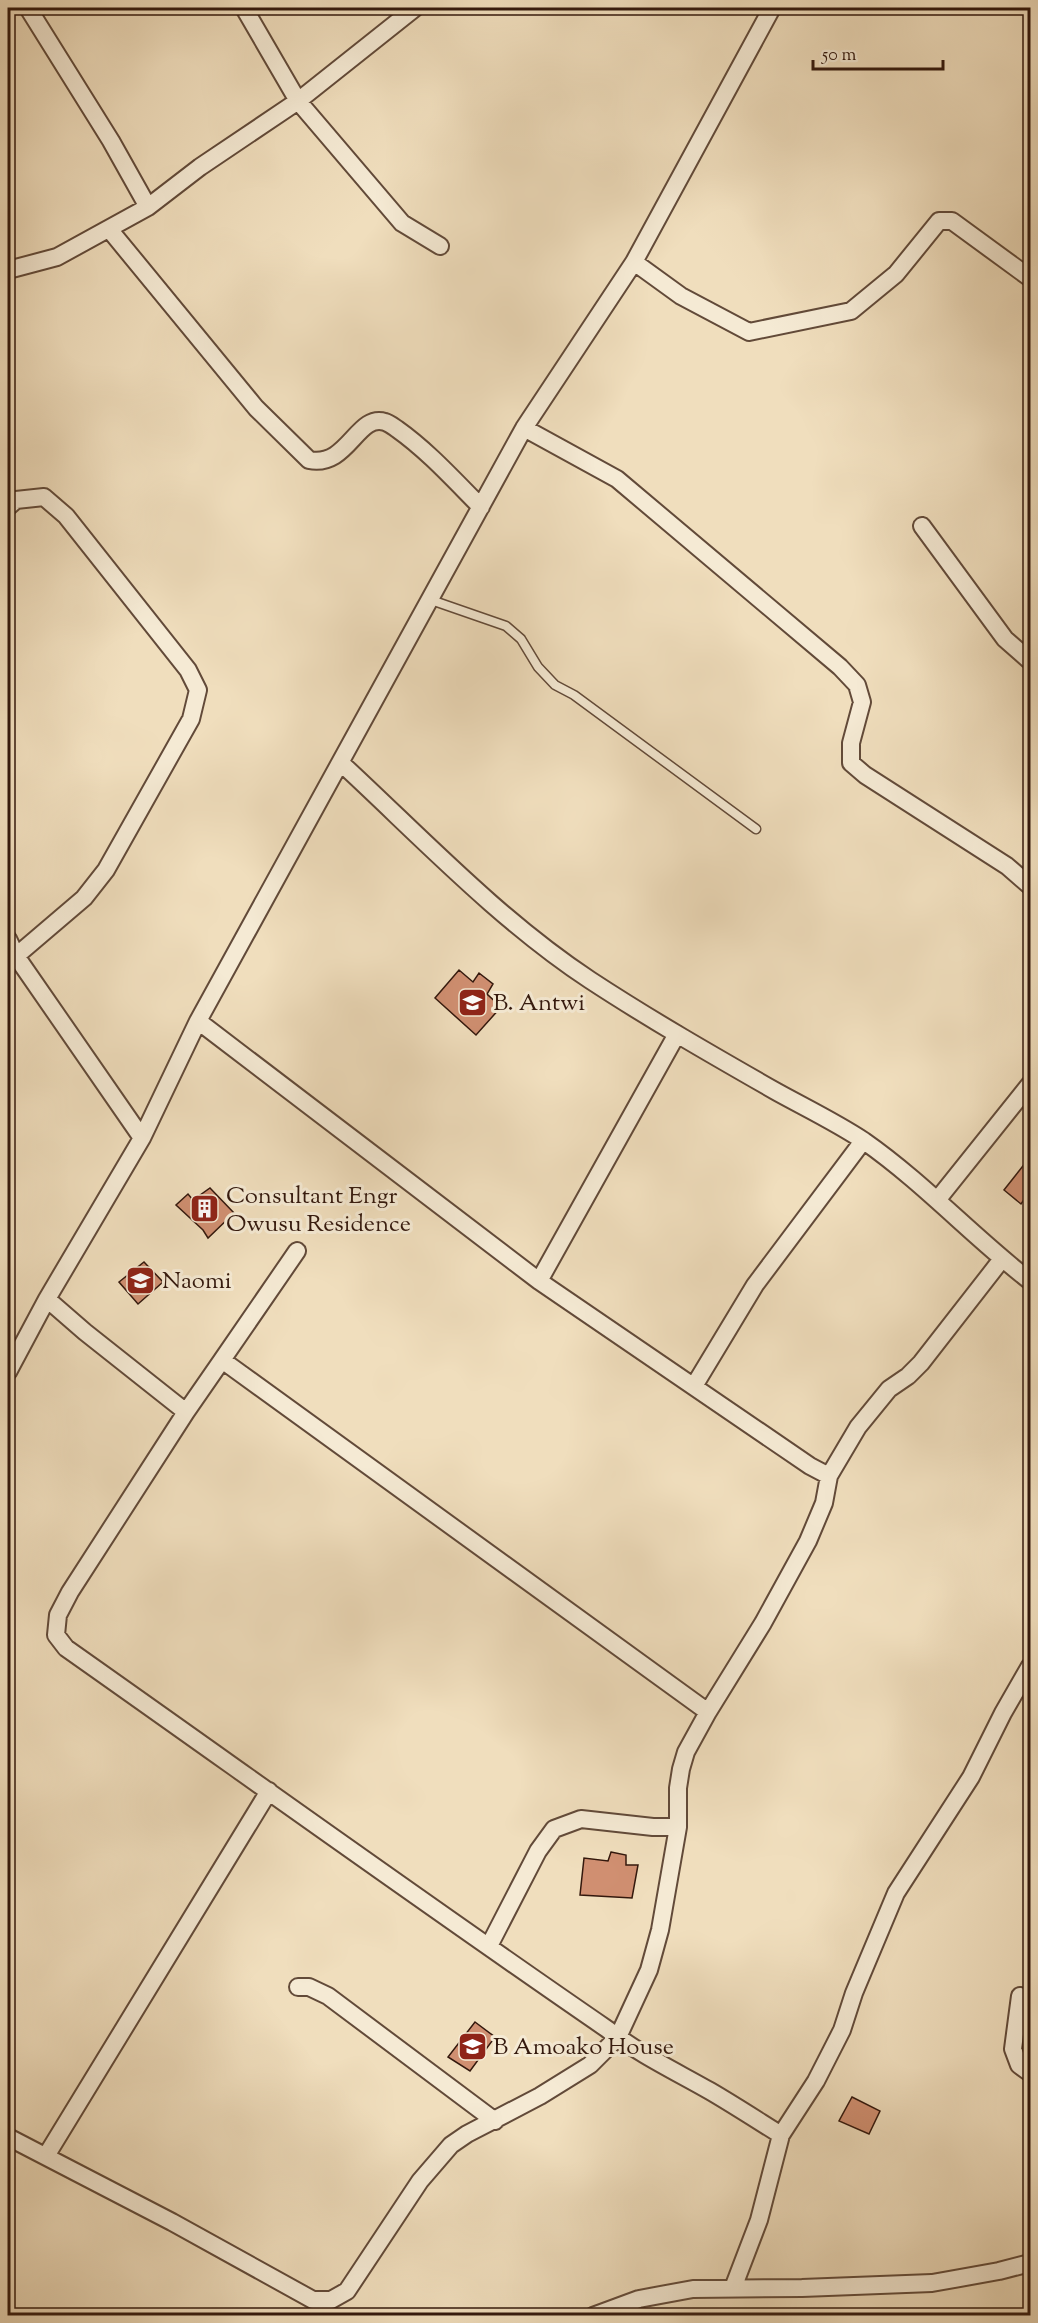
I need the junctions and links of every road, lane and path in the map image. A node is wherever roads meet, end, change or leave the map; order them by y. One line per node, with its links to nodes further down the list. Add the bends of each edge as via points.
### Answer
1 (28, 8): 6 (street)
2 (244, 8): 5 (street)
3 (415, 8): 5 (street)
4 (772, 8): 9 (street)
5 (298, 101): 6 (street); 8 (street, via 402,223)
6 (148, 207): 7 (street)
7 (109, 229): 10 (street, via 57,257); 14 (street, via 256,408 309,460 321,462 334,457 370,423 385,421 413,440)
8 (441, 246)
9 (634, 262): 11 (street, via 681,296 749,332 851,311 896,274 939,220 952,221); 12 (street)
10 (8, 270)
11 (1030, 278)
12 (524, 428): 14 (street); 20 (street, via 617,479 840,667 857,685 862,702 851,743 851,763 1007,866)
13 (8, 507): 22 (street, via 16,500 44,497 66,516 188,670 198,690 191,719 106,870 84,898)
14 (481, 507): 16 (street)
15 (922, 526): 17 (street, via 1005,639)
16 (431, 600): 18 (street); 19 (lane, via 506,626 521,639 555,685 574,695)
17 (1030, 661)
18 (342, 763): 23 (street); 24 (street, via 525,931 588,979)
19 (756, 830)
20 (1030, 886)
21 (8, 939): 22 (street)
22 (16, 956): 26 (street)
23 (198, 1021): 26 (street); 31 (street)
24 (677, 1034): 27 (street); 31 (street)
25 (1030, 1084): 28 (street)
26 (142, 1138): 33 (street)
27 (863, 1141): 28 (street); 36 (street, via 754,1285)
28 (938, 1199): 30 (street)
29 (297, 1251): 34 (street)
30 (1002, 1259): 32 (street); 38 (street, via 921,1363 889,1389 858,1426)
31 (539, 1281): 36 (street)
32 (1030, 1281)
33 (47, 1299): 35 (street); 37 (street)
34 (222, 1360): 37 (street); 40 (street)
35 (8, 1367)
36 (693, 1386): 38 (street)
37 (186, 1412): 41 (street, via 70,1592 58,1615 56,1635 66,1647)
38 (829, 1476): 40 (street, via 824,1503 808,1541)
39 (1030, 1666): 49 (street, via 971,1777 896,1893 842,2030 816,2081)
40 (708, 1712): 42 (street, via 681,1768)
41 (268, 1791): 43 (street); 51 (street)
42 (678, 1827): 43 (street, via 581,1819 554,1828); 46 (street, via 655,1950)
43 (489, 1946): 46 (street)
44 (298, 1987): 48 (street, via 328,1996)
45 (1020, 1995): 47 (street, via 1014,2049 1019,2065)
46 (618, 2037): 48 (street, via 590,2065); 49 (street)
47 (1030, 2073)
48 (495, 2121): 51 (street, via 451,2145 420,2181 346,2291 331,2300 313,2300)
49 (780, 2135): 53 (street, via 759,2220)
50 (8, 2137): 51 (street)
51 (46, 2156)
52 (1030, 2263): 53 (street, via 932,2283)
53 (733, 2288): 54 (street, via 649,2296)
54 (593, 2316)

